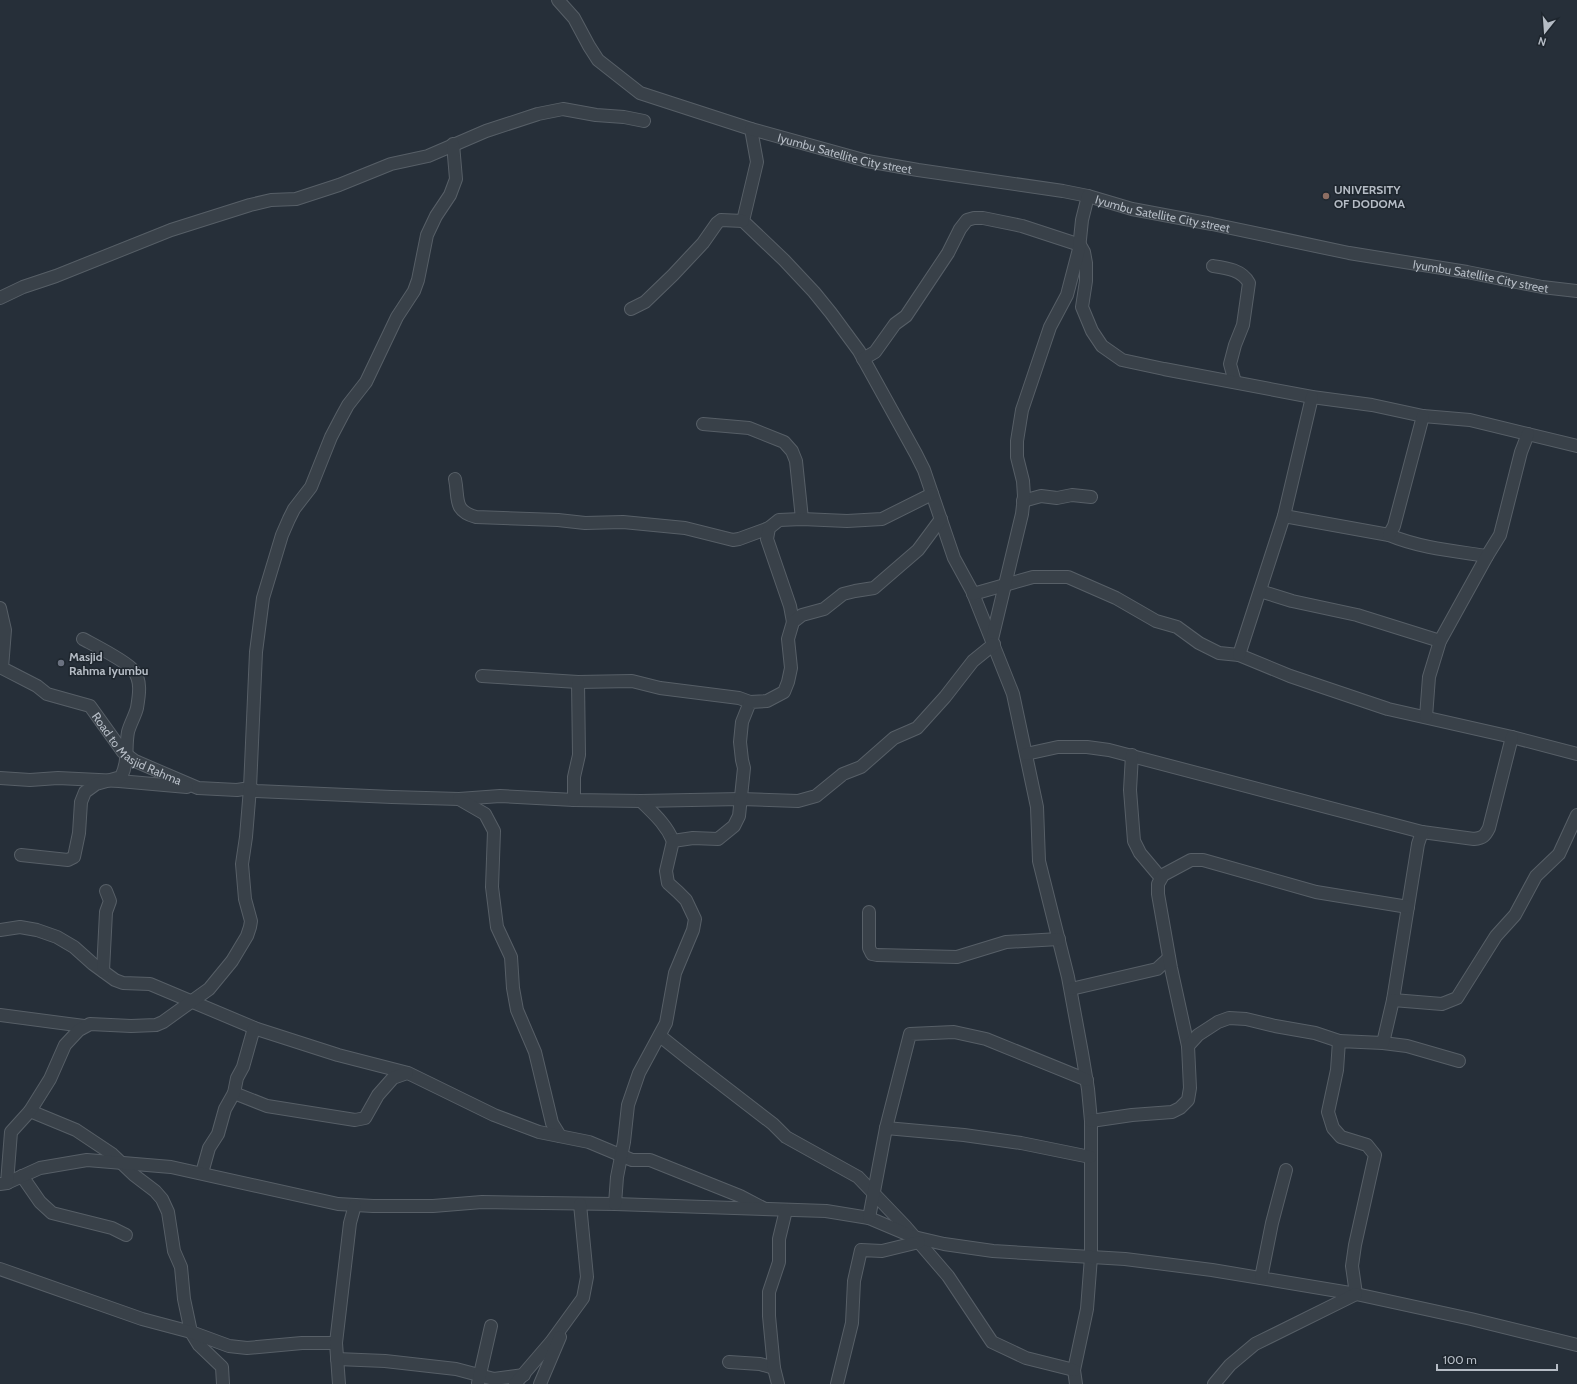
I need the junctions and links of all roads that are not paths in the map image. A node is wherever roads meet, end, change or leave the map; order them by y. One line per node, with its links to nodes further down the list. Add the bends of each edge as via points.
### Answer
1 (558, 0): 3 (street, Iyumbu Satellite City street, via 574,18 598,60 640,93)
2 (644, 121): 4 (street, via 563,109 538,114)
3 (751, 129): 5 (street, Iyumbu Satellite City street, via 867,160); 6 (street, via 757,162)
4 (454, 144): 10 (street, via 428,156 391,164 296,199 271,200 250,205 171,230); 50 (street, via 456,179 450,195 427,235 414,291 397,317 366,382 342,416 311,488 294,509 282,534 264,598 256,652)
5 (1088, 196): 7 (street, via 1082,220); 9 (street, Iyumbu Satellite City street, via 1132,209 1349,253 1542,287)
6 (743, 221): 11 (street, via 721,220 717,223 703,243 673,275 645,302); 12 (street, via 814,292)
7 (1080, 245): 12 (street, via 1022,226 983,218 967,220 906,316 895,324 874,352); 13 (street, via 1086,263 1082,307 1092,331 1102,346 1122,360); 22 (street, via 1067,295 1050,327 1022,410 1017,456 1023,481)
8 (1213, 266): 13 (street, via 1236,271 1249,283 1243,325 1230,364)
9 (1577, 290)
10 (0, 298)
11 (631, 309)
12 (864, 360): 20 (street, via 916,454)
13 (1235, 382): 14 (street)
14 (1312, 397): 15 (street, via 1372,404); 23 (street)
15 (1423, 416): 17 (street, via 1470,420); 27 (street, via 1394,526)
16 (703, 424): 24 (street, via 749,428 784,442 796,461)
17 (1528, 434): 18 (street); 28 (street, via 1500,535)
18 (1577, 446)
19 (455, 479): 26 (street, via 459,507 465,514 476,517 586,523 622,522 685,528 733,540)
20 (932, 494): 24 (street, via 882,519); 25 (street)
21 (1091, 497): 22 (street, via 1041,496)
22 (1023, 501): 29 (street)
23 (1284, 516): 27 (street); 30 (street)
24 (802, 519): 26 (street, via 780,520)
25 (941, 519): 31 (street, via 954,558); 33 (street, via 918,550 874,588 843,594 824,609 802,615)
26 (769, 528): 33 (street, via 767,540)
27 (1389, 535): 28 (street, via 1404,542)
28 (1487, 556): 36 (street)
29 (1006, 584): 31 (street); 35 (street); 37 (street, via 1033,577 1068,577 1116,598 1156,621 1177,628 1219,653)
30 (1260, 591): 36 (street, via 1292,601 1357,615); 37 (street)
31 (973, 594): 35 (street)
32 (0, 608): 45 (street, Road to Masjid Rahma, via 5,630 2,668 48,694 90,706 111,737)
33 (793, 622): 40 (street, via 788,639 791,668 784,692 767,701)
34 (83, 638): 45 (street, via 127,664 137,678 140,690 128,731)
35 (993, 642): 43 (street, via 1013,694); 52 (street, Road to Masjid Rahma, via 973,661 917,728 894,738 861,767 843,774 816,796 798,801)
36 (1440, 642): 41 (street, via 1429,677)
37 (1239, 655): 41 (street, via 1297,679 1388,709)
38 (482, 676): 39 (street)
39 (578, 682): 40 (street, via 632,681 660,688 739,698); 53 (street, via 579,755 574,777)
40 (750, 702): 52 (street, via 742,722 740,742 744,768)
41 (1426, 717): 42 (street)
42 (1512, 737): 44 (street); 56 (street, via 1485,836 1474,839)
43 (1026, 754): 46 (street, via 1058,747 1087,747); 64 (street, via 1037,807 1039,862)
44 (1577, 754)
45 (128, 755): 48 (street, via 121,777); 49 (street, Road to Masjid Rahma, via 135,761)
46 (1132, 755): 56 (street); 59 (street, via 1130,790 1134,841 1140,853)
47 (0, 778): 48 (street)
48 (110, 780): 49 (street); 58 (street, via 96,784 85,792 81,802 74,857 68,860)
49 (198, 788): 50 (street, Road to Masjid Rahma)
50 (250, 788): 51 (street, Road to Masjid Rahma, via 256,791); 69 (street, via 242,864 250,927 224,971 209,989)
51 (458, 799): 53 (street, Road to Masjid Rahma, via 500,796); 84 (street, via 485,814 494,831 492,887 497,927 511,957 517,1010 535,1052 552,1122)
52 (741, 799): 54 (street, Road to Masjid Rahma); 57 (street, via 739,816 734,826 718,839)
53 (574, 800): 54 (street, Road to Masjid Rahma)
54 (641, 802): 57 (street, via 661,821)
55 (1577, 814): 68 (street, via 1559,854 1536,876 1515,915 1496,936 1456,998 1442,1004)
56 (1422, 832): 61 (street)
57 (673, 840): 73 (street, via 666,871 668,883 686,900 695,919 675,973 669,1013)
58 (21, 855)
59 (1161, 878): 61 (street, via 1191,860 1203,860 1316,892); 65 (street, via 1158,894)
60 (106, 891): 66 (street, via 110,901 106,912)
61 (1408, 907): 68 (street)
62 (869, 912): 64 (street, via 869,948 872,954 877,955 957,957 1006,942)
63 (0, 930): 66 (street, via 20,927 57,937 74,947)
64 (1059, 939): 67 (street)
65 (1169, 958): 67 (street, via 1157,969); 76 (street)
66 (103, 971): 69 (street, via 123,983 150,984)
67 (1071, 989): 79 (street)
68 (1393, 1000): 75 (street)
69 (192, 1002): 71 (street, via 156,1025); 72 (street)
70 (0, 1015): 71 (street)
71 (84, 1026): 81 (street, via 65,1045 50,1079)
72 (254, 1028): 78 (street, via 338,1055); 80 (street)
73 (660, 1036): 85 (street, via 646,1058 634,1085 627,1109); 92 (street, via 773,1124 786,1137 858,1177)
74 (1339, 1041): 75 (street); 76 (street, via 1315,1033 1246,1019 1228,1018 1198,1035); 104 (street, via 1337,1070 1328,1112 1333,1128 1341,1137 1367,1145 1375,1155 1352,1266)
75 (1383, 1043): 77 (street, via 1407,1046)
76 (1188, 1046): 82 (street, via 1190,1088 1188,1100 1180,1108 1172,1112 1132,1114)
77 (1460, 1061)
78 (408, 1073): 80 (street, via 393,1078 378,1095 365,1118 355,1120 267,1106); 84 (street, via 494,1115 539,1132)
79 (1087, 1080): 82 (street); 83 (street, via 986,1039 954,1032 910,1034)
80 (234, 1093): 89 (street, via 225,1109 218,1134 209,1148)
81 (30, 1111): 87 (street, via 76,1130); 91 (street, via 11,1132)
82 (1091, 1121): 86 (street)
83 (886, 1128): 86 (street, via 1022,1143); 92 (street)
84 (560, 1136): 85 (street, via 589,1142)
85 (621, 1155): 94 (street); 96 (street, via 632,1160 650,1160)
86 (1090, 1157): 101 (street)
87 (120, 1162): 89 (street); 90 (street, via 86,1160 40,1168); 107 (street, via 155,1191 168,1212 174,1251 181,1267)
88 (1286, 1170): 103 (street)
89 (202, 1173): 95 (street, via 324,1201)
90 (22, 1176): 91 (street); 99 (street, via 40,1202 52,1213 112,1228)
91 (3, 1177)
92 (873, 1193): 98 (street); 100 (street)
93 (580, 1204): 94 (street); 95 (street, via 482,1202 384,1207); 105 (street, via 587,1277 583,1298)
94 (615, 1204): 96 (street)
95 (355, 1205): 108 (street, via 350,1223)
96 (766, 1209): 97 (street)
97 (786, 1210): 98 (street, via 826,1211); 112 (street, via 779,1239 779,1262 769,1292)
98 (869, 1218): 100 (street)
99 (126, 1235)
100 (916, 1240): 101 (street, via 993,1251); 113 (street, via 948,1276 992,1342 1026,1358); 121 (street, via 882,1251 861,1250 854,1281 852,1323)
101 (1091, 1257): 103 (street, via 1125,1259); 113 (street, via 1087,1309)
102 (0, 1269): 107 (street, via 142,1319)
103 (1261, 1278): 104 (street)
104 (1356, 1294): 109 (street); 123 (street, via 1255,1344 1230,1365)
105 (567, 1320): 114 (street); 119 (street)
106 (491, 1326): 115 (street)
107 (191, 1332): 108 (street, via 229,1346 247,1348); 116 (street, via 199,1345 222,1367)
108 (336, 1343): 110 (street)
109 (1577, 1345)
110 (337, 1359): 115 (street, via 385,1361 456,1369); 117 (street)
111 (729, 1362): 112 (street, via 760,1364)
112 (774, 1368): 120 (street)
113 (1074, 1370): 122 (street)
114 (524, 1375): 115 (street); 118 (street)
115 (478, 1380)
116 (223, 1384)
117 (339, 1384)
118 (515, 1384)
119 (540, 1384)
120 (778, 1384)
121 (836, 1384)
122 (1076, 1384)
123 (1214, 1384)

